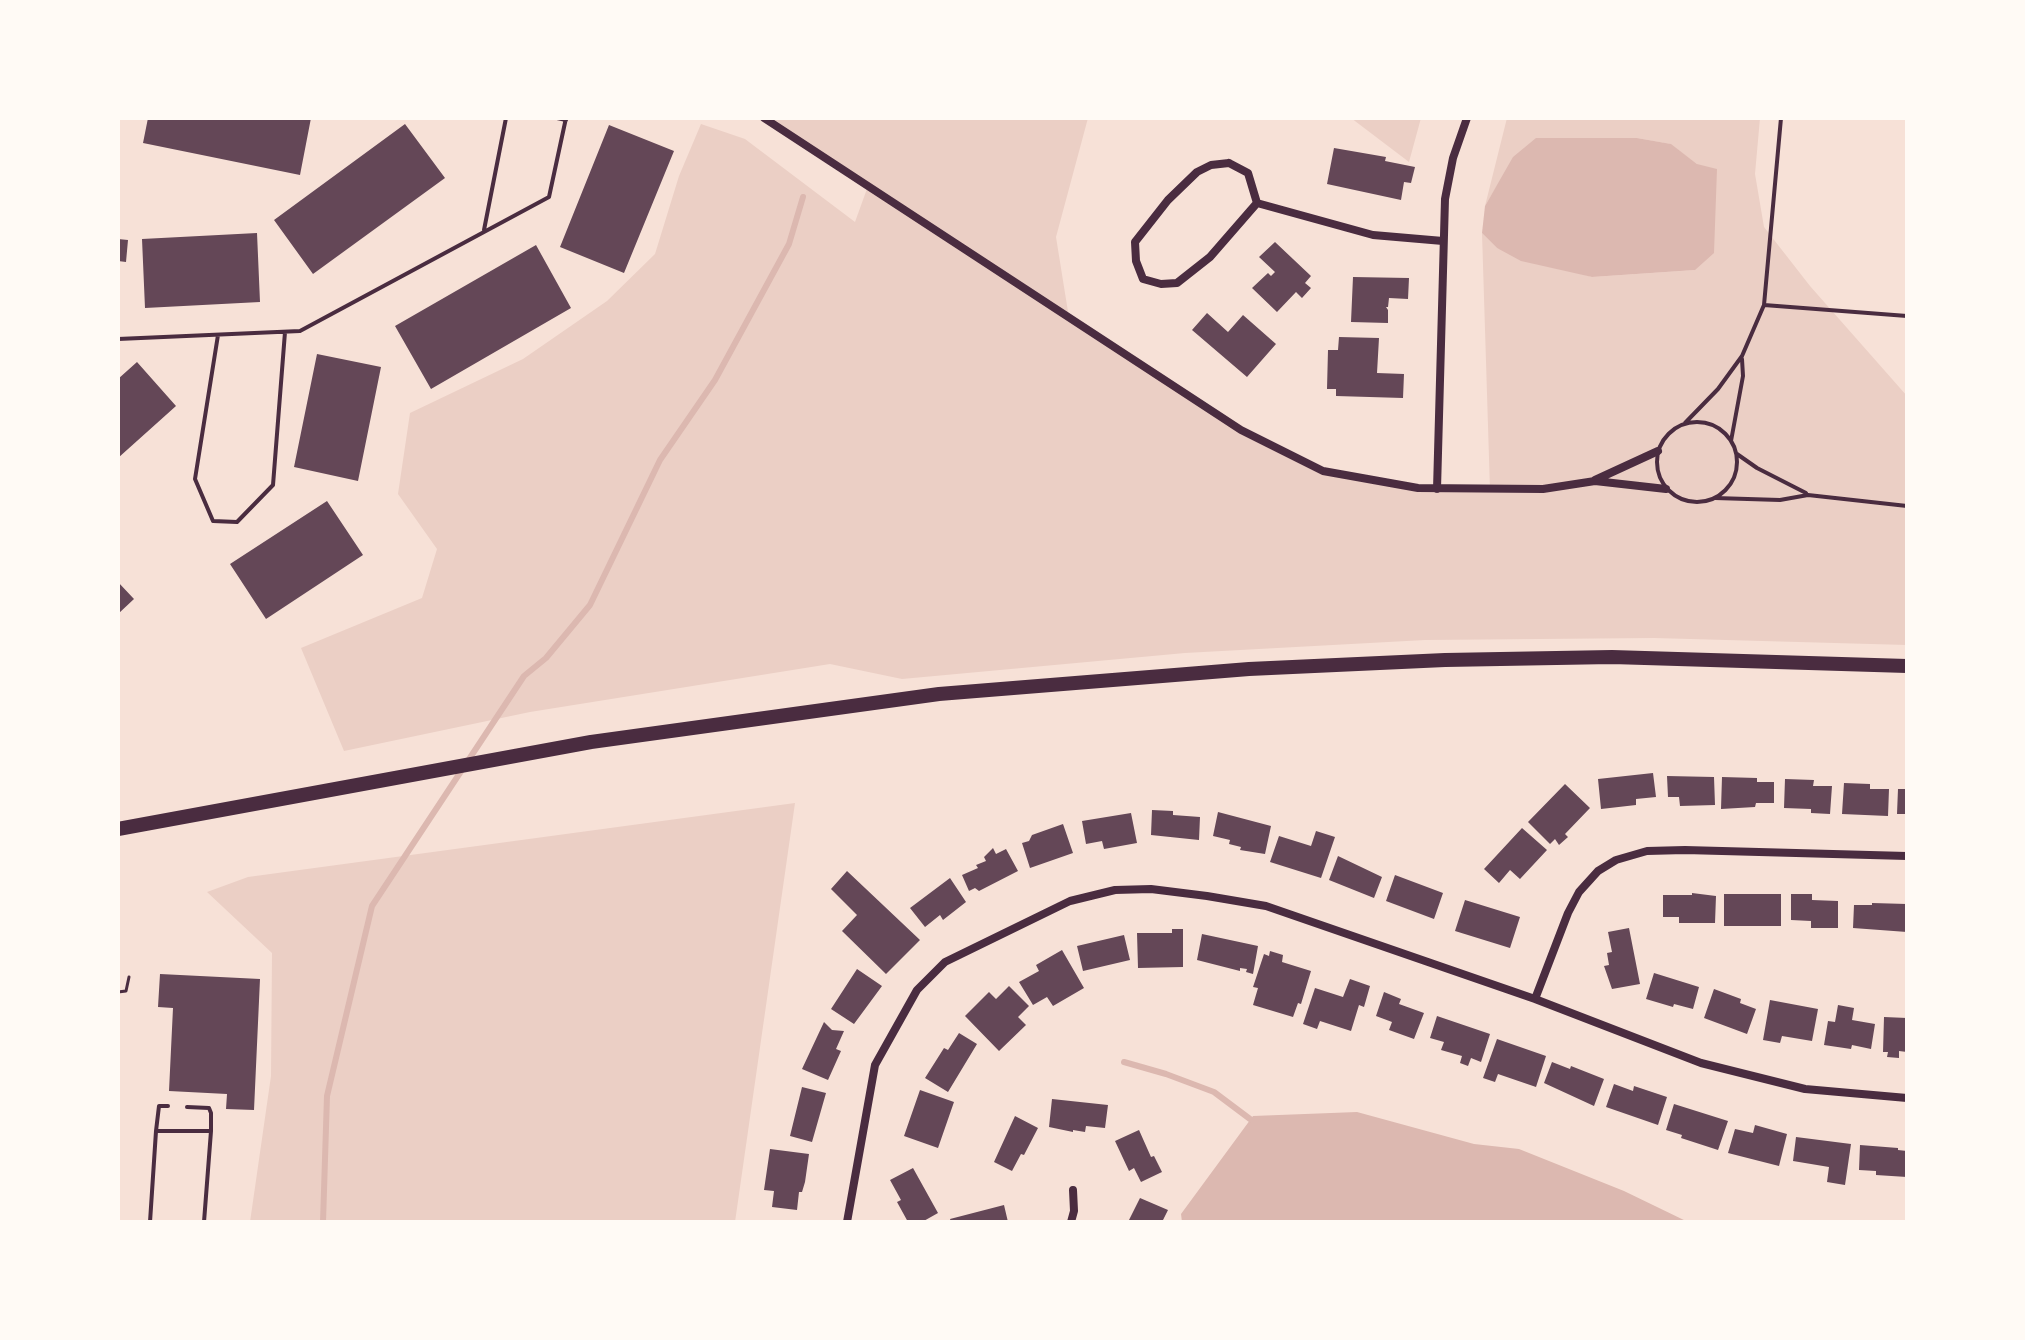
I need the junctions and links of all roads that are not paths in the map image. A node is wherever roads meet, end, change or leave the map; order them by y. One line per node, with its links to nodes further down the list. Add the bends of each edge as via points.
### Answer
1 (506, 118): 8 (lane)
2 (557, 118): 6 (lane)
3 (764, 118): 21 (street, via 1241,430 1323,471)
4 (1467, 118): 9 (street, via 1445,199)
5 (1781, 118): 10 (lane)
6 (566, 119): 8 (lane, via 549,197)
7 (1257, 203): 7 (street, via 1248,173 1229,163 1204,167 1168,200 1135,242 1143,279 1177,283 1210,257); 9 (street, via 1373,235)
8 (484, 230): 12 (lane, via 300,331)
9 (1443, 241): 21 (street)
10 (1764, 305): 11 (lane); 15 (lane)
11 (1907, 316)
12 (285, 332): 13 (lane); 13 (lane, via 273,485 237,522 213,521 195,479)
13 (218, 335): 14 (lane)
14 (118, 339)
15 (1742, 356): 16 (lane); 17 (lane)
16 (1685, 423): 17 (lane, via 1711,424); 18 (lane, via 1673,429)
17 (1731, 441): 19 (lane)
18 (1658, 451): 20 (street); 22 (lane, via 1659,477)
19 (1736, 453): 23 (lane); 24 (lane, via 1733,479)
20 (1595, 481): 21 (street, via 1543,489); 22 (street)
21 (1437, 489)
22 (1666, 489): 24 (lane, via 1689,502)
23 (1808, 495): 24 (lane, via 1780,500); 25 (lane)
24 (1715, 498)
25 (1907, 506)
26 (1907, 666): 27 (main road, via 1612,657 1445,660 1249,669 939,694 591,742)
27 (118, 829)
28 (1907, 856): 29 (street, via 1669,850 1616,860 1579,892)
29 (1535, 999): 30 (street, via 1701,1063 1805,1089); 38 (street, via 1266,906 1151,889 1115,890 1070,901 945,962 917,990 875,1065)
30 (1907, 1098)
31 (168, 1106): 33 (lane, via 159,1106)
32 (187, 1107): 34 (lane, via 209,1108)
33 (156, 1131): 34 (lane); 36 (lane)
34 (211, 1131): 37 (lane)
35 (1073, 1190): 39 (street)
36 (150, 1222)
37 (204, 1222)
38 (847, 1222)
39 (1071, 1222)

